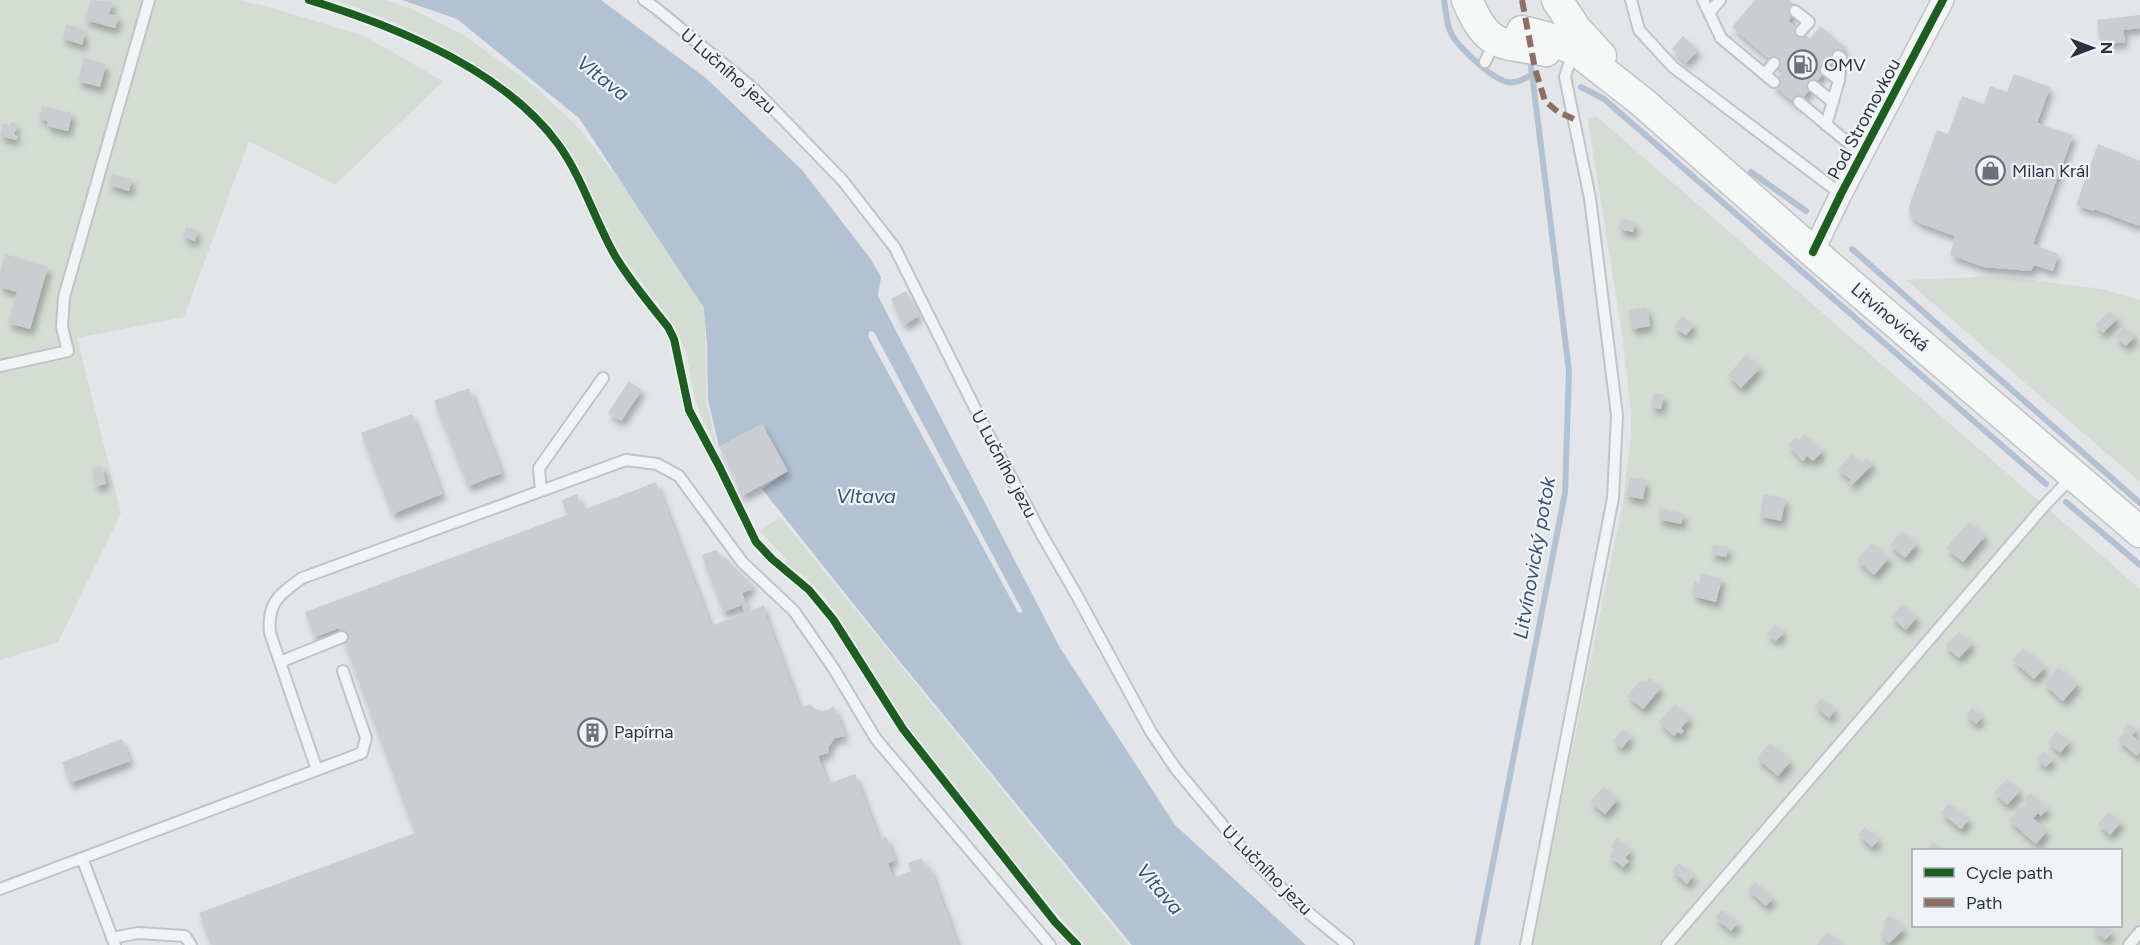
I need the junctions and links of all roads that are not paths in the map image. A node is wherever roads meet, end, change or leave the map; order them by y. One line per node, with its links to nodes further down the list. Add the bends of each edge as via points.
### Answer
1 (149, 0): 28 (lane, via 64,297 62,327 68,351)
2 (644, 0): 43 (lane, U Lučního jezu, via 755,90 843,181 896,248 1041,535 1151,732 1176,769 1240,846 1294,901)
3 (1482, 0): 12 (main road, via 1496,20 1512,30)
4 (1557, 0): 12 (main road, via 1550,19 1542,26); 21 (main road, Litvínovická, via 1576,28)
5 (1630, 0): 26 (lane, via 1639,30 1673,66)
6 (1703, 0): 10 (lane)
7 (1720, 0): 10 (lane)
8 (1943, 0): 25 (street, Pod Stromovkou)
9 (1795, 11): 11 (lane, via 1809,22)
10 (1709, 13): 17 (lane, via 1721,38)
11 (1806, 32)
12 (1501, 45): 14 (main road, via 1547,52); 21 (main road, Litvínovická, via 1546,37 1577,51)
13 (1838, 56): 18 (lane)
14 (1570, 61): 21 (main road); 44 (lane, via 1565,77 1590,198 1617,415 1616,439 1613,498)
15 (1774, 63): 17 (lane)
16 (1826, 70): 18 (lane)
17 (1765, 74): 19 (lane)
18 (1839, 80): 23 (lane)
19 (1774, 82)
20 (1813, 86): 23 (lane)
21 (1641, 101): 27 (main road, Litvínovická)
22 (1799, 102): 24 (lane)
23 (1833, 102): 24 (lane)
24 (1826, 125): 25 (lane)
25 (1863, 155): 26 (street, Pod Stromovkou)
26 (1841, 194): 27 (street, Pod Stromovkou)
27 (1813, 252): 30 (main road, Litvínovická)
28 (0, 366)
29 (603, 378): 31 (lane, via 539,468)
30 (2074, 474): 32 (main road, Litvínovická); 45 (lane)
31 (541, 491): 34 (lane, via 302,578 275,601 268,616); 42 (lane, via 626,460 657,464 679,476 742,562 794,611 876,739)
32 (2140, 532)
33 (342, 637): 34 (lane)
34 (280, 662): 36 (lane)
35 (343, 671): 36 (lane, via 366,738 362,753)
36 (317, 770): 37 (lane)
37 (82, 858): 38 (lane); 40 (lane)
38 (0, 889)
39 (2140, 932): 46 (lane)
40 (113, 941): 41 (lane, via 138,933 185,936)
41 (191, 945)
42 (1050, 945)
43 (1347, 945)
44 (1526, 945)
45 (1667, 945)
46 (2129, 945)

